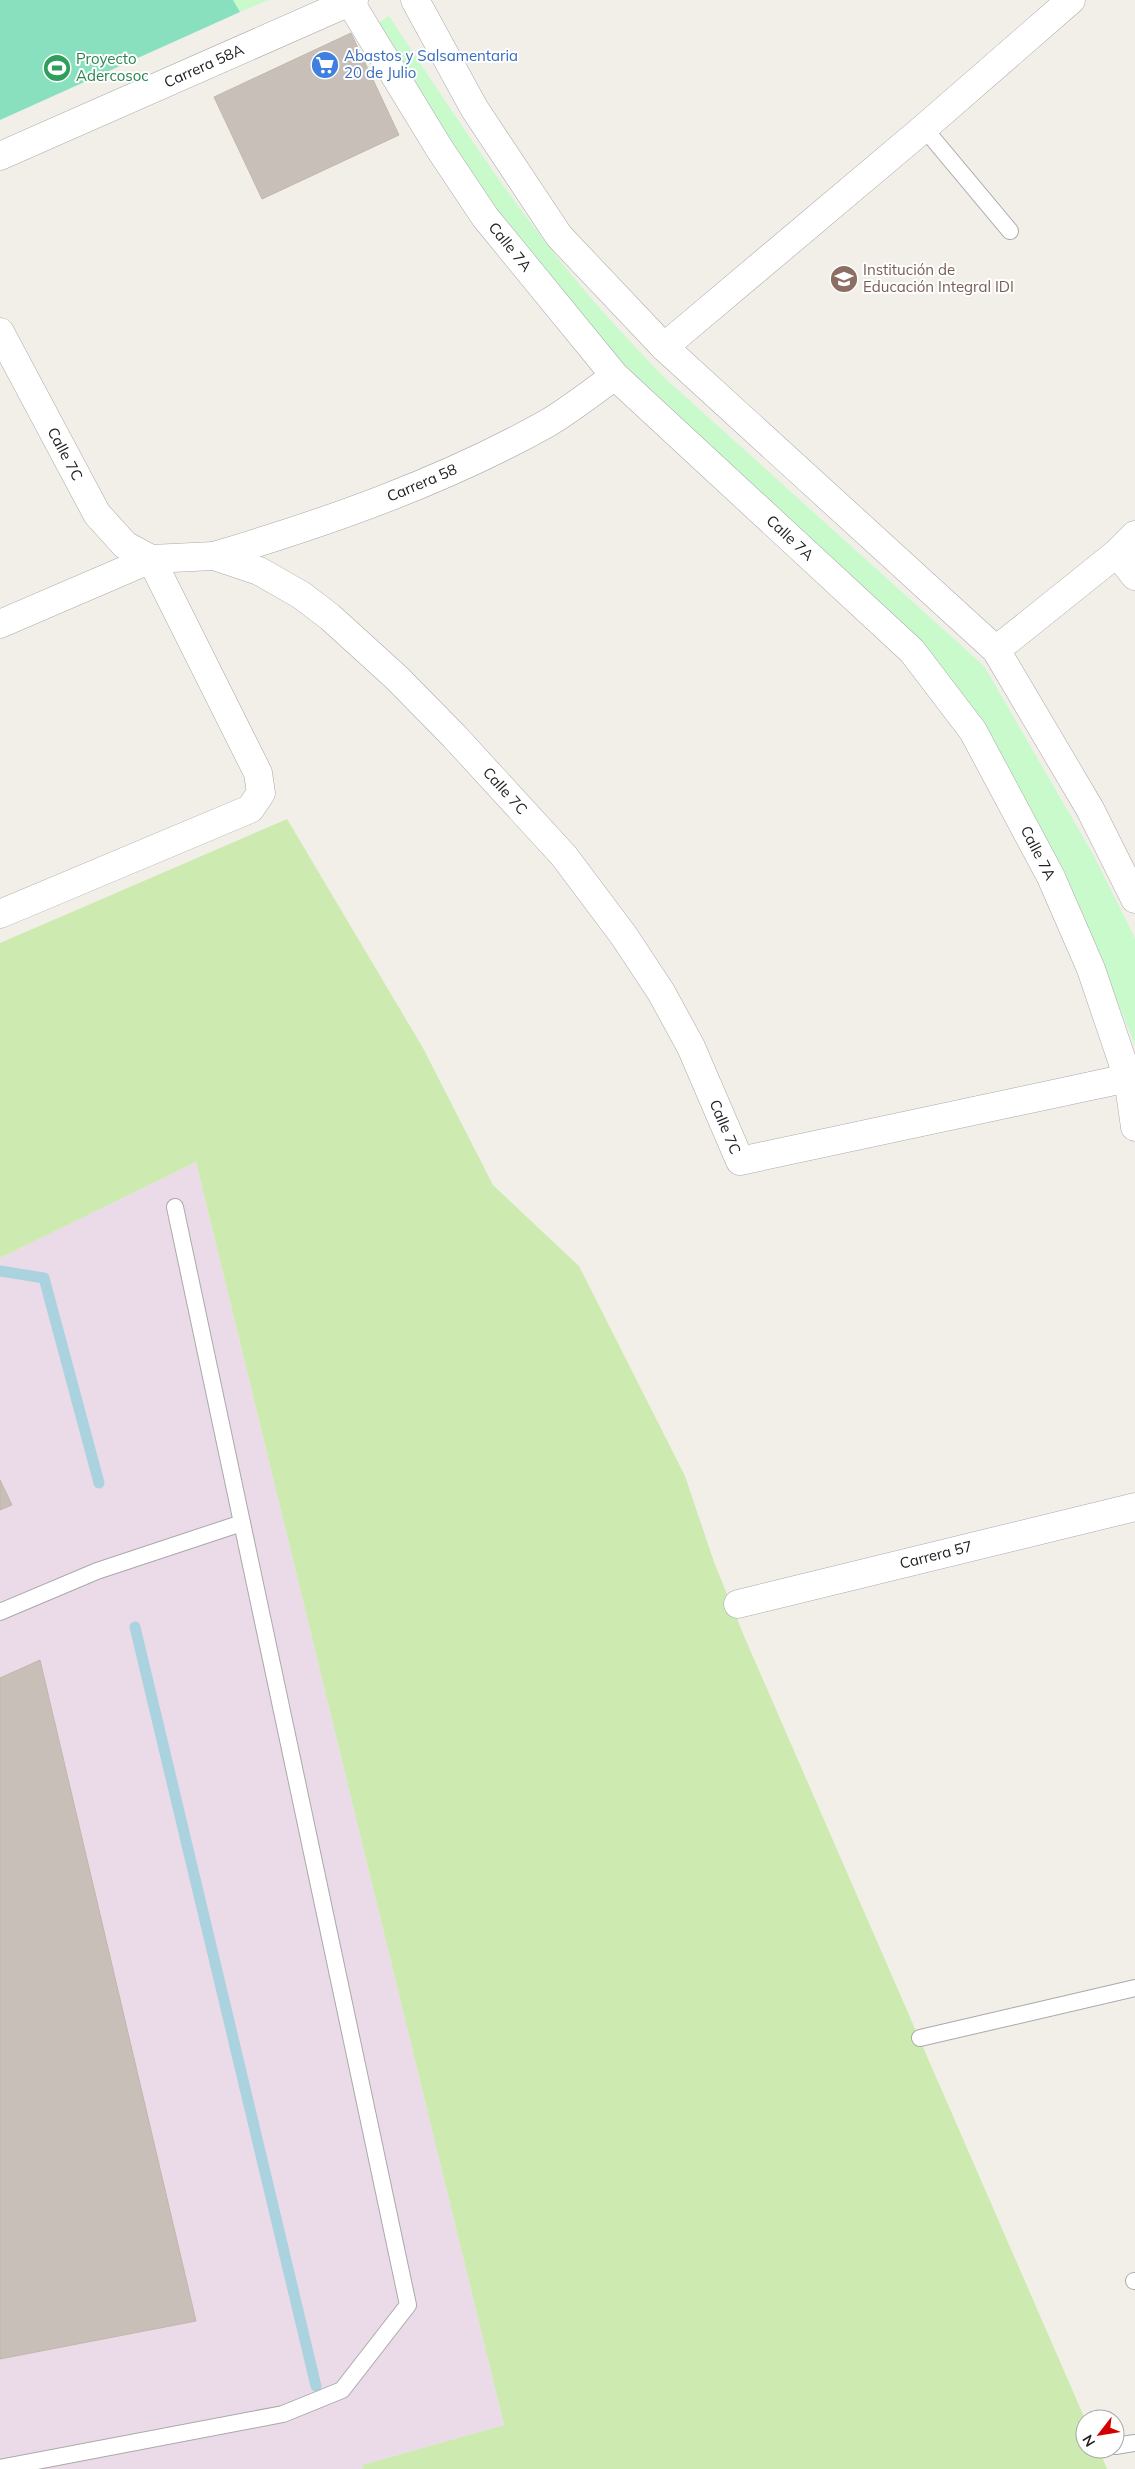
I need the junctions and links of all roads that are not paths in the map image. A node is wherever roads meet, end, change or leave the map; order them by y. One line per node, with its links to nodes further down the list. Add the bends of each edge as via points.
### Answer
1 (415, 0): 8 (street, via 474,108 559,236)
2 (1071, 0): 4 (street)
3 (352, 1): 5 (street, Carrera 58A); 9 (street, Calle 7A, via 486,218)
4 (924, 128): 6 (lane); 8 (street)
5 (0, 156)
6 (1010, 231)
7 (0, 332): 12 (street, Calle 7C, via 97,514 126,545)
8 (664, 347): 15 (street)
9 (615, 376): 11 (street, Carrera 58, via 548,423 470,462 335,518); 18 (street, Calle 7A, via 912,651 973,731 1051,877 1091,969)
10 (1126, 544): 13 (street); 15 (street)
11 (214, 556): 12 (street, Calle 7C); 18 (street, Calle 7C, via 260,572 301,595 330,617 448,730 564,856 661,992 691,1047 740,1161)
12 (151, 559): 14 (street); 17 (street, via 258,773 261,793 250,809)
13 (1135, 576)
14 (0, 624)
15 (996, 650): 16 (street, via 1090,809)
16 (1135, 899)
17 (0, 914)
18 (1128, 1078): 19 (street, Calle 7A)
19 (1135, 1127)
20 (175, 1208): 22 (lane)
21 (1135, 1507): 23 (street, Carrera 57)
22 (242, 1523): 24 (lane, via 98,1572); 27 (lane, via 408,2305 342,2390 283,2414)
23 (738, 1604)
24 (0, 1612)
25 (1135, 1988): 26 (lane)
26 (920, 2038)
27 (0, 2468)

